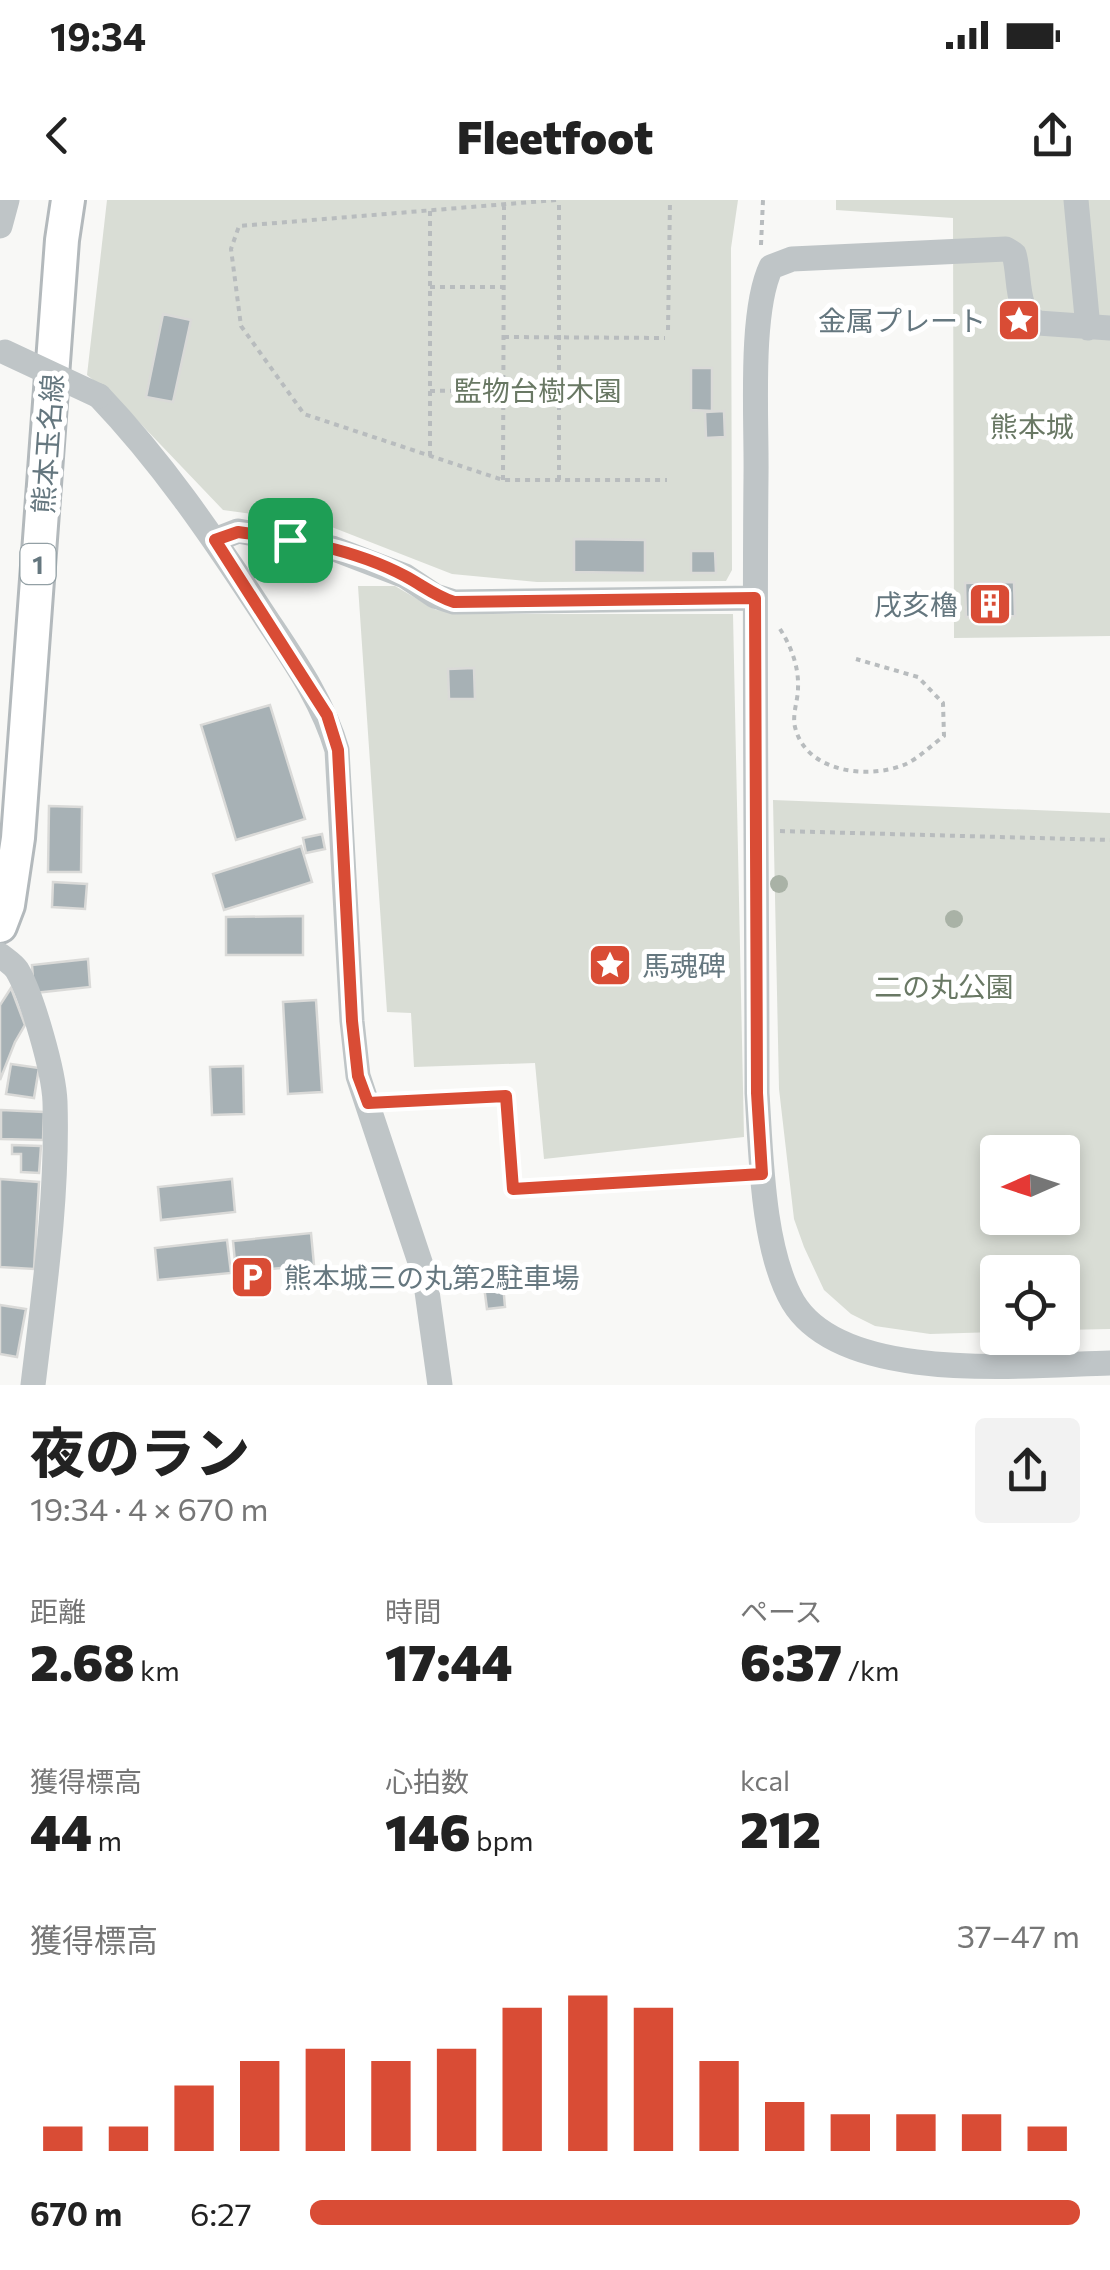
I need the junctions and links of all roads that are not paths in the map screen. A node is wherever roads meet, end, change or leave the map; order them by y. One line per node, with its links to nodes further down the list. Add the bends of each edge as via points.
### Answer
1 (7, 200): 4 (street)
2 (68, 200): 9 (main road, 熊本玉名線 / 1, via 18,838)
3 (1076, 200): 5 (street)
4 (0, 226)
5 (1099, 328): 8 (street, via 1029,318 1014,254 1006,250 792,259 771,267 761,286 758,340)
6 (3, 350): 7 (street, bridge, via 99,396 144,443)
7 (215, 540): 8 (street, via 238,532 332,548 454,602); 13 (street, via 327,715 338,750 358,1076 426,1277)
8 (756, 608): 11 (street, via 757,1093 777,1261 794,1302 815,1326 882,1356 944,1367)
9 (3, 912)
10 (0, 955): 12 (street, via 15,966 26,989 55,1100)
11 (1110, 1363)
12 (33, 1385)
13 (440, 1385)

